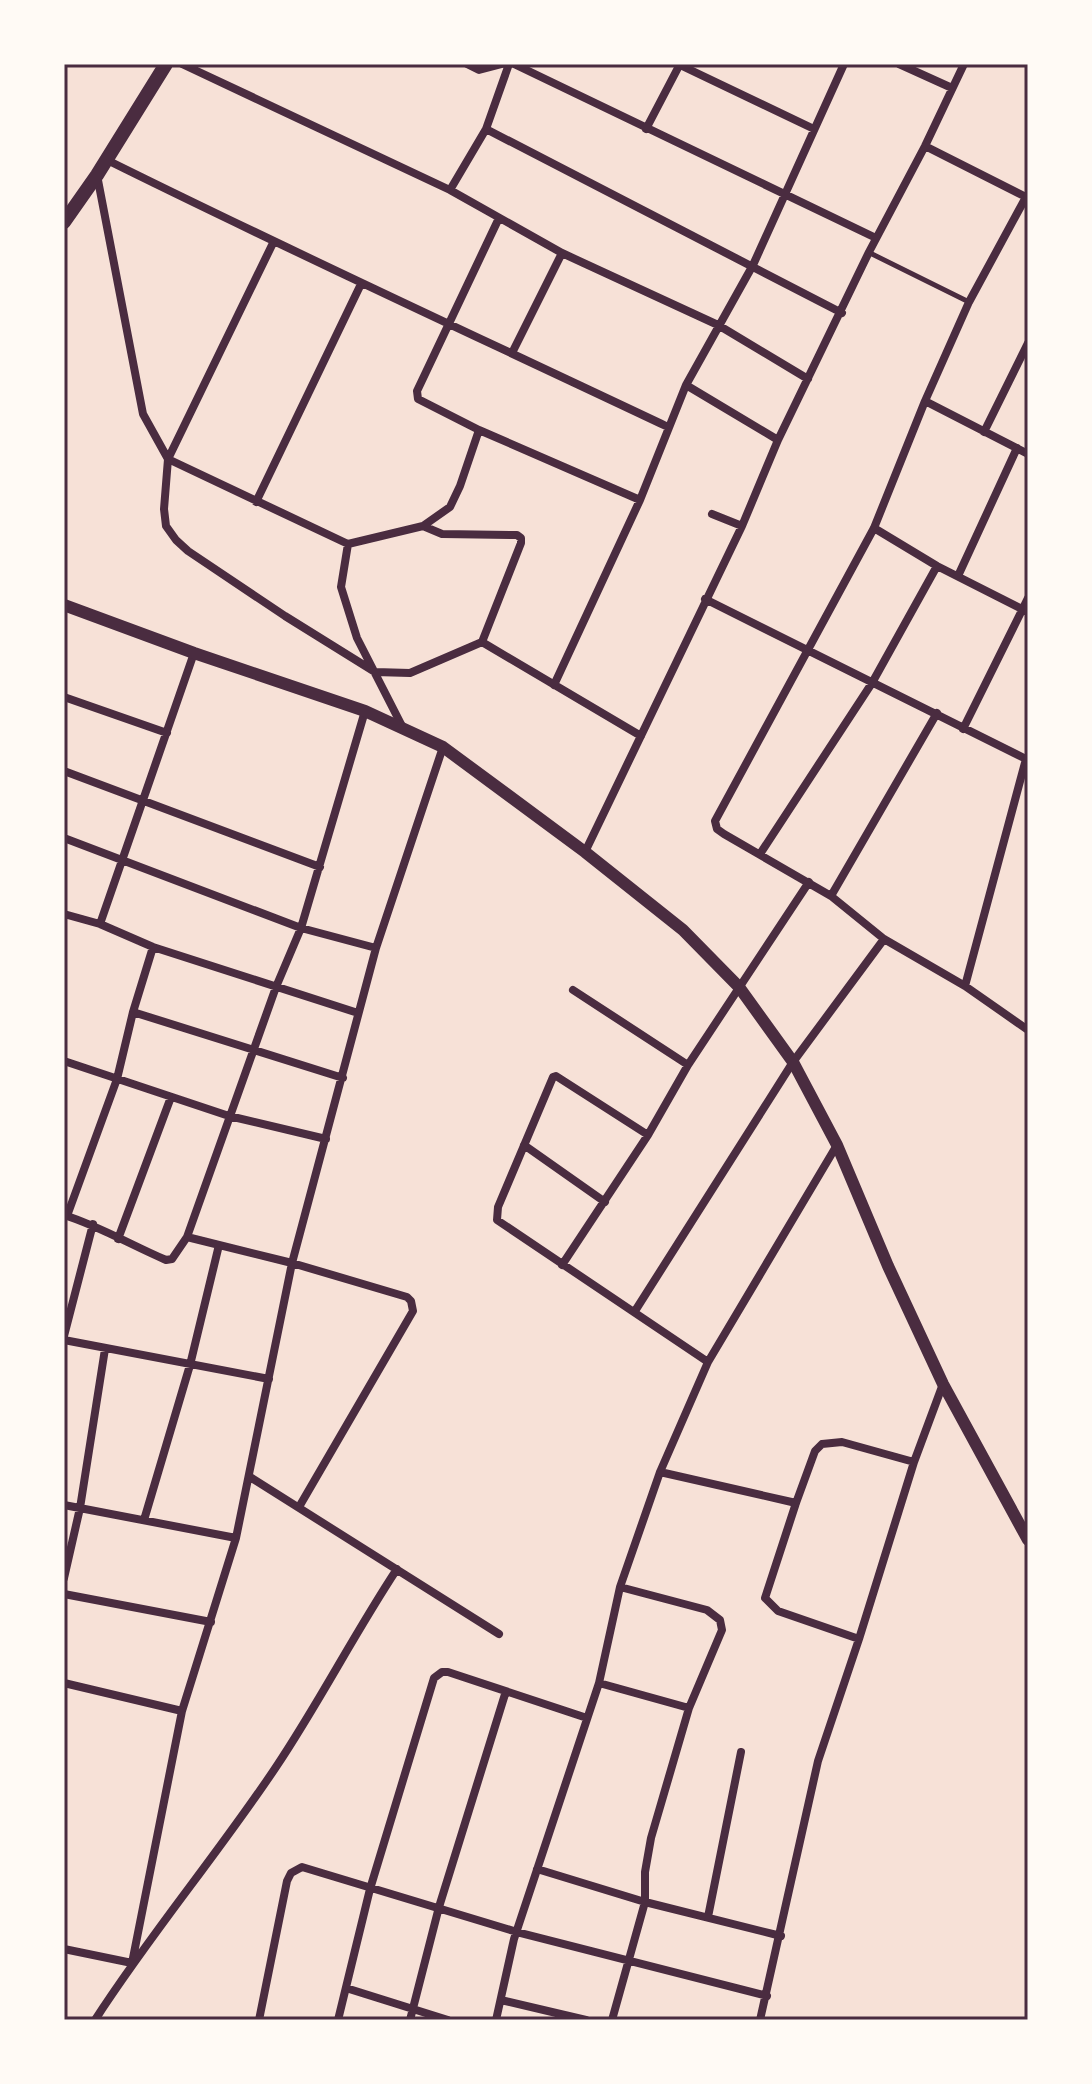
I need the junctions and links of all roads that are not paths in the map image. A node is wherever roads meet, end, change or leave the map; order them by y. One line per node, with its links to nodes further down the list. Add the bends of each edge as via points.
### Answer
1 (182, 64): 18 (street)
2 (467, 64): 10 (street)
3 (502, 64): 10 (street)
4 (512, 64): 12 (street); 13 (street)
5 (680, 64): 13 (street); 14 (street)
6 (844, 64): 14 (street)
7 (899, 64): 11 (street)
8 (964, 64): 11 (street)
9 (160, 66): 16 (main road)
10 (481, 67)
11 (952, 88): 15 (street)
12 (486, 129): 18 (street); 27 (street)
13 (646, 129): 19 (street)
14 (814, 129): 19 (street)
15 (925, 146): 20 (street); 23 (street)
16 (105, 159): 17 (main road); 24 (street)
17 (97, 175): 22 (main road); 45 (street, via 143,414)
18 (450, 190): 21 (street)
19 (785, 195): 23 (street); 27 (street)
20 (1027, 198): 29 (street)
21 (499, 218): 26 (street); 31 (street)
22 (65, 219)
23 (876, 238): 25 (street)
24 (273, 243): 28 (street); 45 (street)
25 (869, 252): 29 (lane); 30 (street)
26 (562, 253): 32 (street); 34 (street)
27 (753, 265): 30 (street); 32 (street)
28 (361, 284): 31 (street); 47 (street)
29 (969, 302): 38 (street)
30 (842, 313): 36 (street)
31 (449, 323): 34 (street); 40 (street, via 417,396)
32 (718, 325): 36 (street); 37 (street)
33 (1028, 343): 35 (street)
34 (512, 353): 39 (street)
35 (1026, 354): 41 (street)
36 (808, 379): 42 (street)
37 (686, 385): 39 (street); 42 (street)
38 (925, 401): 41 (street); 51 (street)
39 (668, 427): 46 (street)
40 (479, 430): 46 (street); 49 (street, via 450,507)
41 (984, 432): 43 (street)
42 (778, 440): 50 (street)
43 (1017, 448): 44 (street); 54 (street)
44 (1028, 454)
45 (168, 459): 47 (street); 62 (street, via 164,509 166,526 176,540)
46 (640, 500): 64 (street)
47 (256, 502): 52 (street)
48 (712, 514): 50 (street)
49 (423, 526): 52 (street); 59 (street, via 442,534 521,538)
50 (742, 526): 56 (street)
51 (874, 528): 53 (street); 60 (street)
52 (348, 544): 62 (street, via 341,587 357,638)
53 (937, 566): 54 (street); 63 (street)
54 (958, 576): 58 (street)
55 (1028, 598): 58 (street)
56 (705, 599): 60 (street); 71 (street)
57 (64, 605): 61 (street)
58 (1025, 611): 69 (street)
59 (482, 642): 62 (street, via 410,673); 64 (street)
60 (808, 652): 63 (street); 78 (street, via 715,821 717,829)
61 (194, 653): 66 (street); 70 (street)
62 (375, 672): 68 (street)
63 (872, 683): 67 (street); 78 (street)
64 (554, 685): 71 (street)
65 (64, 697): 70 (street)
66 (365, 711): 68 (street); 80 (street)
67 (937, 713): 69 (street); 82 (street)
68 (402, 726): 72 (street)
69 (963, 729): 73 (street)
70 (167, 733): 75 (street)
71 (641, 736): 77 (street)
72 (443, 747): 77 (street); 88 (street)
73 (1027, 760): 89 (street)
74 (64, 771): 75 (street)
75 (142, 800): 79 (street); 80 (street)
76 (64, 838): 79 (street)
77 (585, 852): 91 (street, via 683,930)
78 (760, 854): 81 (street)
79 (121, 859): 84 (street); 85 (street)
80 (320, 867): 85 (street)
81 (809, 882): 82 (street); 91 (street)
82 (831, 896): 86 (street)
83 (64, 914): 84 (street)
84 (100, 924): 87 (street)
85 (301, 928): 88 (street); 90 (street)
86 (884, 939): 89 (street); 98 (street)
87 (153, 947): 90 (street); 93 (street)
88 (376, 948): 94 (street)
89 (965, 986): 95 (street)
90 (276, 987): 94 (street); 96 (street)
91 (739, 987): 98 (street); 99 (street)
92 (573, 990): 99 (street)
93 (133, 1012): 96 (street); 101 (street)
94 (358, 1013): 100 (street)
95 (1028, 1030)
96 (254, 1051): 100 (street); 103 (street)
97 (64, 1061): 101 (street)
98 (793, 1062): 107 (street); 116 (street)
99 (688, 1065): 104 (street)
100 (343, 1078): 105 (street)
101 (117, 1079): 102 (street); 109 (street)
102 (171, 1097): 103 (street); 112 (street)
103 (229, 1116): 105 (street); 111 (street)
104 (648, 1135): 106 (street, via 556,1076); 108 (street)
105 (326, 1139): 114 (street)
106 (524, 1145): 108 (street); 115 (street, via 497,1220)
107 (837, 1145): 119 (street); 122 (street)
108 (605, 1202): 115 (street)
109 (66, 1215): 110 (street)
110 (93, 1224): 112 (street); 117 (street)
111 (187, 1237): 112 (street, via 169,1260); 113 (street)
112 (118, 1239)
113 (219, 1245): 114 (street); 120 (street)
114 (292, 1263): 121 (street); 128 (street, via 407,1297 414,1305)
115 (562, 1265): 116 (street)
116 (635, 1311): 119 (street)
117 (64, 1338): 118 (street)
118 (105, 1349): 120 (street); 129 (street)
119 (708, 1362): 124 (street)
120 (190, 1365): 121 (street); 130 (street)
121 (269, 1379): 125 (street)
122 (943, 1384): 123 (street); 132 (street)
123 (914, 1462): 126 (street, via 842,1442 822,1444); 139 (street)
124 (660, 1472): 126 (street); 135 (street)
125 (250, 1477): 128 (street); 131 (street)
126 (796, 1503): 139 (street, via 765,1598 778,1611)
127 (64, 1505): 129 (street)
128 (299, 1507): 133 (street)
129 (80, 1508): 130 (street); 134 (street)
130 (144, 1520): 131 (street)
131 (236, 1538): 137 (street)
132 (1028, 1540)
133 (397, 1569): 138 (street); 156 (street, via 276,1767)
134 (64, 1578)
135 (620, 1587): 141 (street); 143 (street, via 707,1610 720,1620 722,1630)
136 (64, 1594): 137 (street)
137 (211, 1622): 144 (street)
138 (499, 1634)
139 (859, 1639): 153 (street, via 818,1761)
140 (64, 1683): 144 (street)
141 (599, 1683): 143 (street); 145 (street)
142 (506, 1691): 145 (street); 148 (street, via 448,1672 434,1678); 150 (street)
143 (689, 1708): 149 (street, via 651,1838)
144 (182, 1711): 156 (street)
145 (587, 1718): 147 (street)
146 (741, 1752): 151 (street)
147 (537, 1869): 149 (street); 152 (street)
148 (370, 1889): 150 (street); 157 (street); 162 (street, via 302,1867 291,1873)
149 (645, 1902): 151 (street); 155 (street)
150 (439, 1907): 152 (street); 160 (street)
151 (708, 1917): 153 (street)
152 (517, 1932): 155 (street); 159 (street)
153 (781, 1936): 158 (street)
154 (64, 1949): 156 (street)
155 (630, 1961): 158 (street); 167 (street)
156 (132, 1963): 161 (street)
157 (346, 1988): 160 (street); 163 (street)
158 (767, 1996): 168 (street)
159 (501, 2000): 165 (street); 166 (street)
160 (411, 2015): 164 (street)
161 (95, 2020)
162 (259, 2020)
163 (338, 2020)
164 (448, 2020)
165 (496, 2020)
166 (586, 2020)
167 (612, 2020)
168 (760, 2020)

